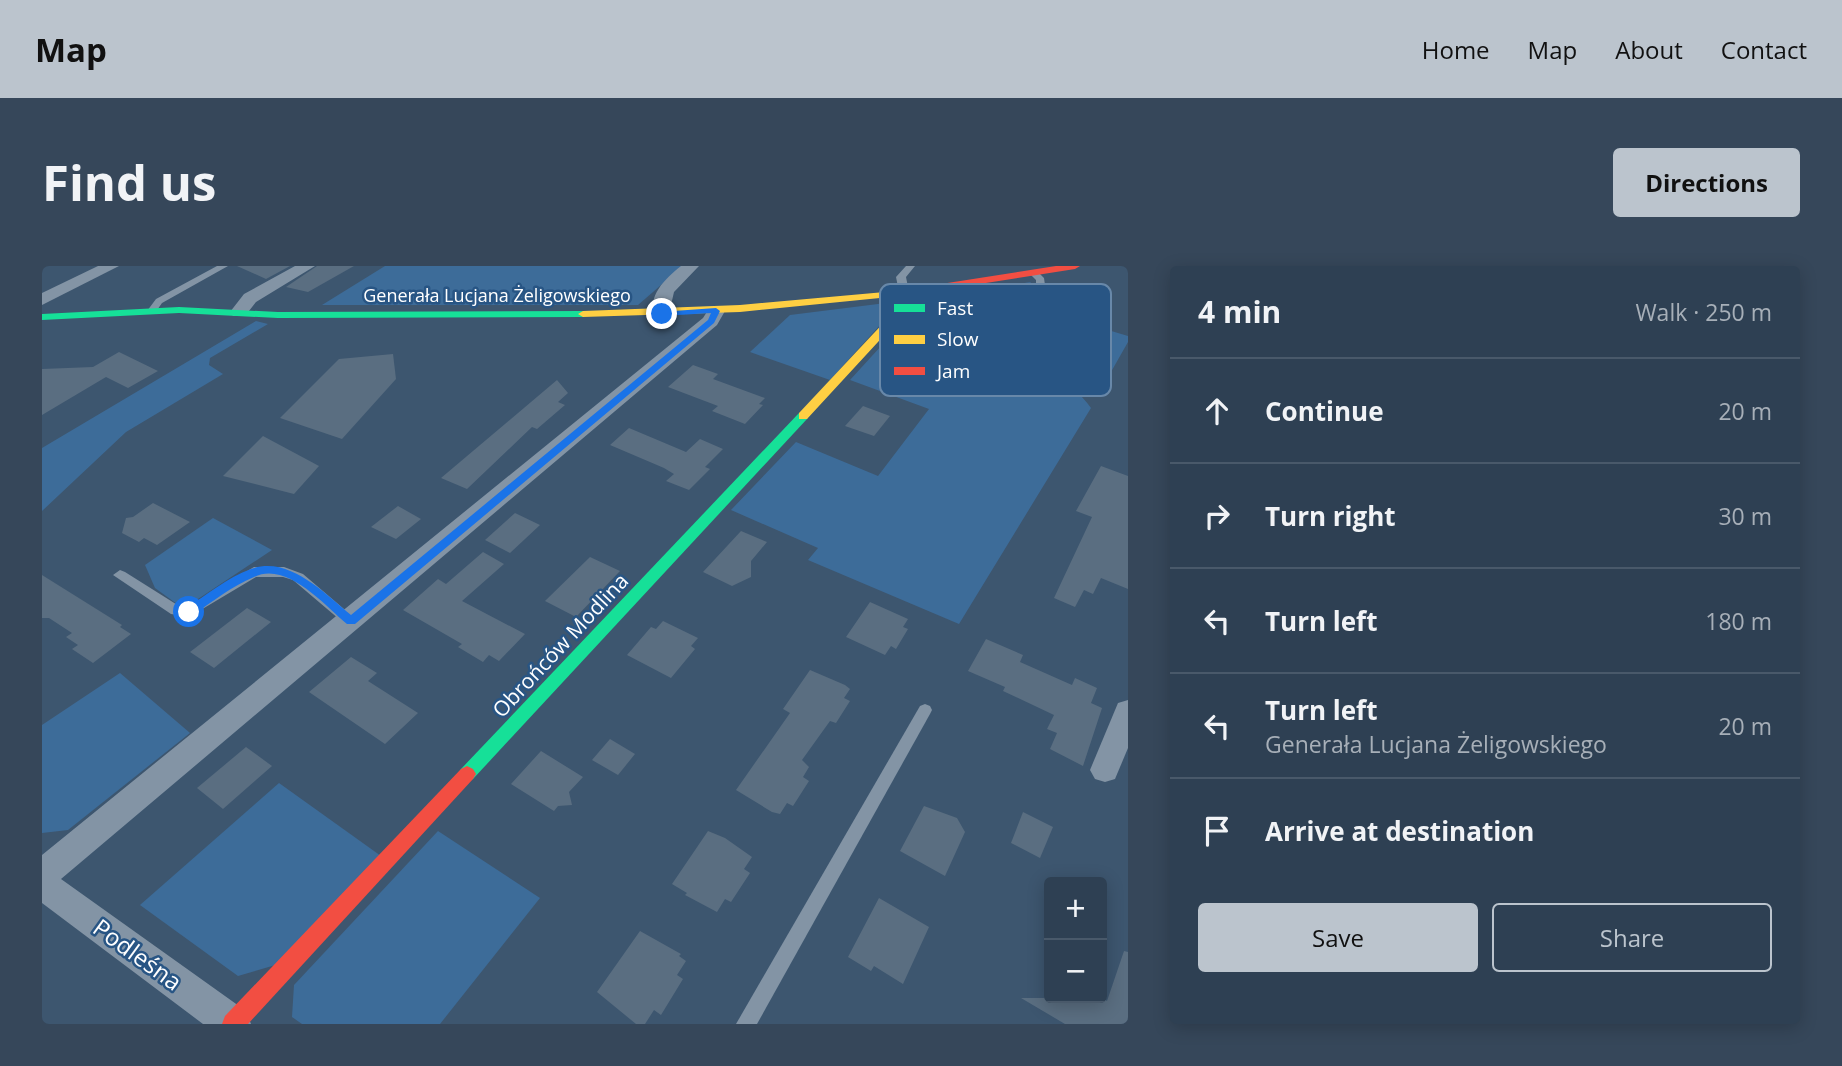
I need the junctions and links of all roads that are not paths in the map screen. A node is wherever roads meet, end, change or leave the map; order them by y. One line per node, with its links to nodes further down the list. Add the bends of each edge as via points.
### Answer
1 (111, 266): 12 (street)
2 (224, 266): 13 (lane, via 159,301)
3 (307, 266): 15 (street, via 250,298)
4 (691, 266): 16 (street, via 665,288)
5 (911, 266): 8 (lane, via 901,277)
6 (1075, 266): 7 (street, Generała Lucjana Żeligowskiego)
7 (1034, 273): 9 (street, Generała Lucjana Żeligowskiego); 10 (lane)
8 (904, 284)
9 (961, 284)
10 (1040, 284)
11 (880, 295): 14 (street, Generała Lucjana Żeligowskiego)
12 (42, 300)
13 (152, 311): 15 (street, Generała Lucjana Żeligowskiego); 17 (street, Generała Lucjana Żeligowskiego)
14 (716, 311): 16 (street, Generała Lucjana Żeligowskiego); 20 (street, via 711,321)
15 (239, 312): 16 (street, Generała Lucjana Żeligowskiego)
16 (662, 314)
17 (42, 317)
18 (880, 333): 26 (street, Obrońców Modlina)
19 (120, 575): 20 (lane, via 176,611 189,612 254,572 284,572 298,577)
20 (351, 621): 24 (street)
21 (925, 710): 27 (lane)
22 (1128, 711): 23 (street)
23 (1105, 770)
24 (42, 875)
25 (42, 884): 26 (street, Podleśna)
26 (233, 1024)
27 (746, 1024)

